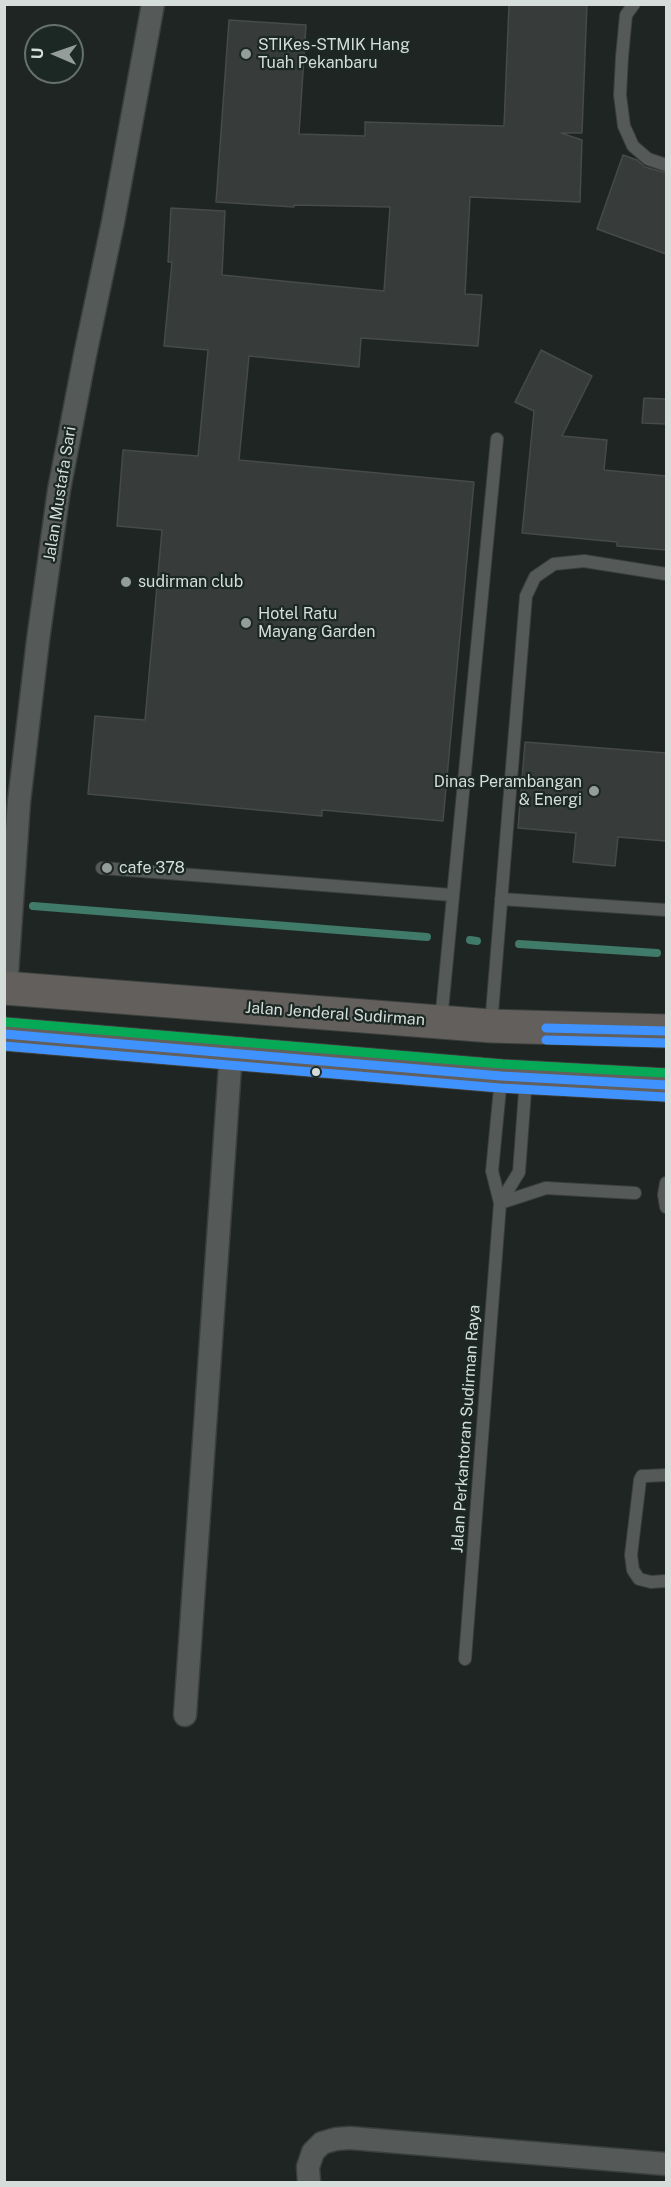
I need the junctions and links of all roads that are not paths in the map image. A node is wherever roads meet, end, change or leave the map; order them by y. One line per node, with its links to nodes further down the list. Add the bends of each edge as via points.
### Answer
1 (153, 4): 10 (street, Jalan Mustafa Sari, via 114,222 59,490 19,802)
2 (634, 4): 3 (lane, via 627,15 622,57 620,95 624,126 633,146 648,159)
3 (666, 165)
4 (497, 439): 7 (lane)
5 (666, 574): 8 (lane, via 584,561 554,564 535,577 526,596 523,620)
6 (102, 868): 7 (lane)
7 (452, 895): 11 (lane)
8 (501, 899): 9 (lane); 12 (lane)
9 (666, 910)
10 (5, 988): 11 (main road, Jalan Jenderal Sudirman)
11 (441, 1022): 12 (main road, Jalan Jenderal Sudirman)
12 (491, 1026): 13 (main road, Jalan Jenderal Sudirman)
13 (666, 1031)
14 (4, 1034): 15 (main road)
15 (231, 1052): 16 (main road); 25 (street)
16 (513, 1077): 17 (main road); 20 (lane, Jalan Perkantoran Sudirman Raya, via 492,1171); 20 (lane, Jalan Perkantoran Sudirman Raya, via 519,1172)
17 (666, 1085)
18 (666, 1183): 21 (lane)
19 (635, 1193): 20 (lane, via 546,1188)
20 (500, 1203): 24 (lane, Jalan Perkantoran Sudirman Raya)
21 (666, 1207)
22 (666, 1475): 23 (lane, via 642,1476 640,1480 631,1555 639,1579)
23 (666, 1581)
24 (465, 1659)
25 (185, 1715)
26 (666, 2164): 27 (street, via 343,2138 322,2143 313,2152)
27 (309, 2182)

